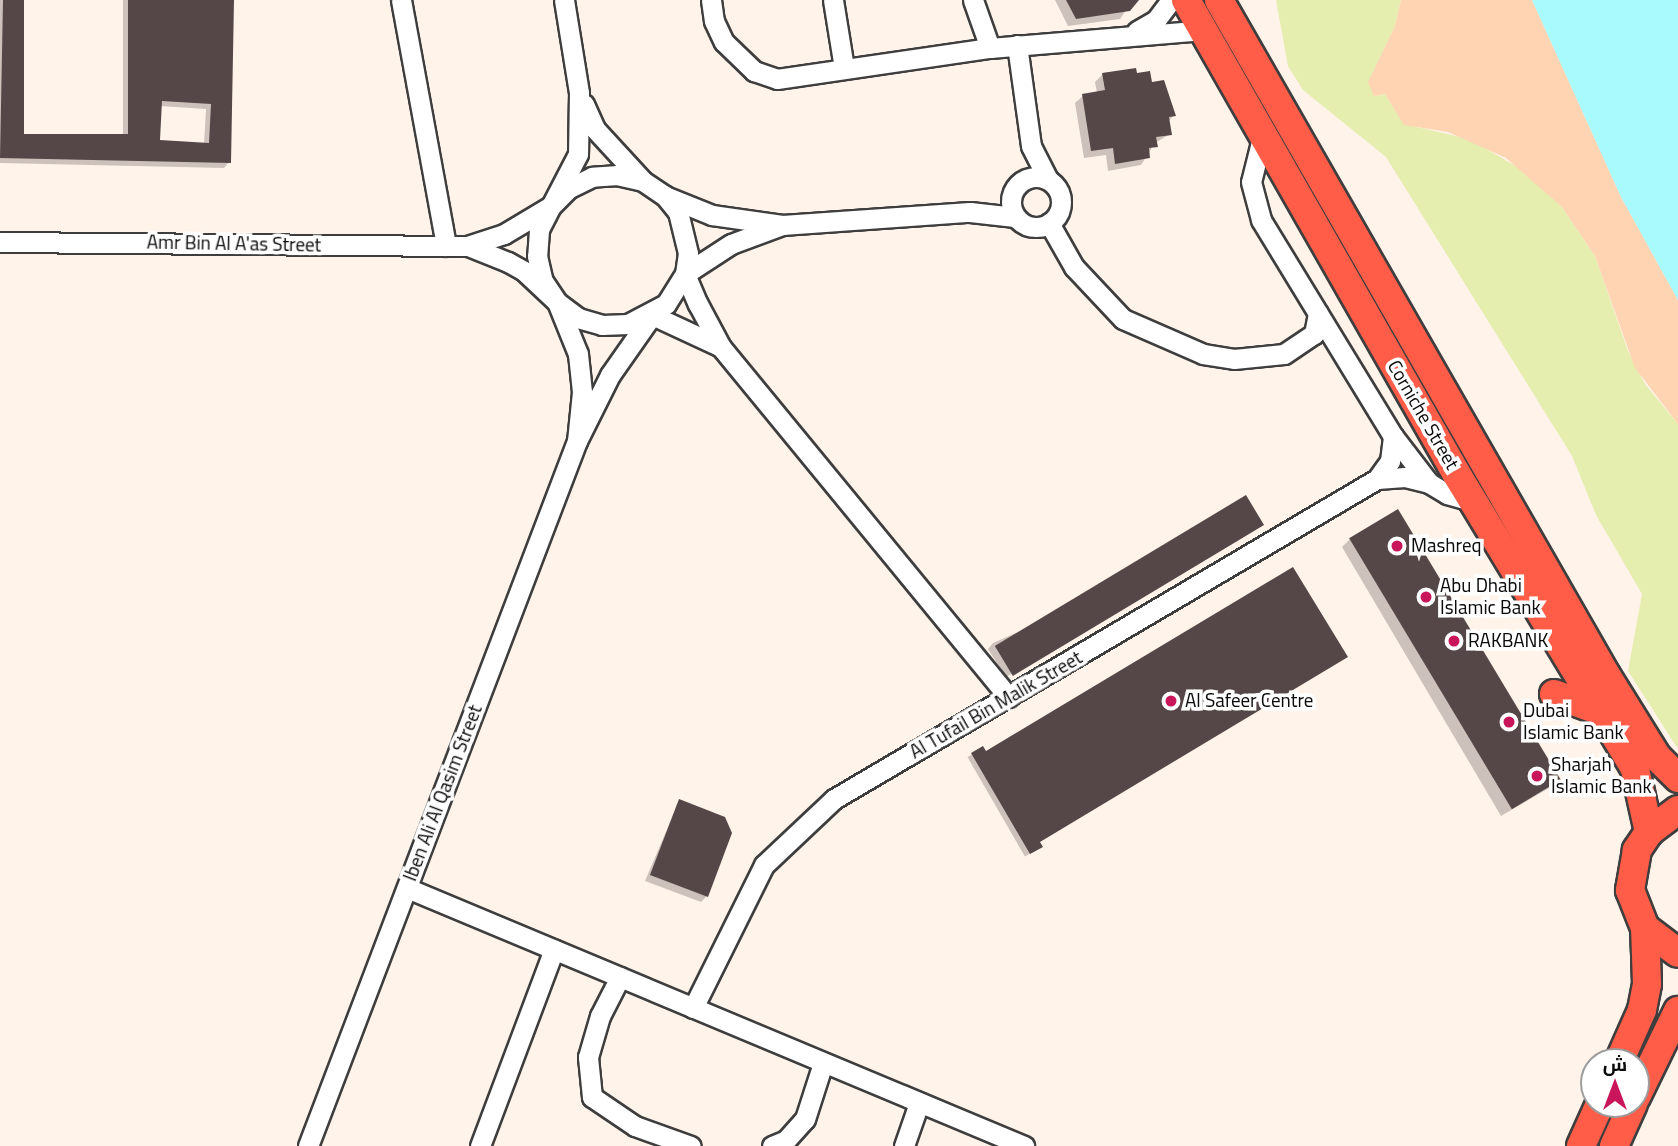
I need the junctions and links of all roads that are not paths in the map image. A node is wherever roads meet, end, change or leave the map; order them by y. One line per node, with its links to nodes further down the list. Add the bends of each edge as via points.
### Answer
1 (401, 0): 29 (street)
2 (564, 0): 16 (street)
3 (711, 0): 15 (street, via 720,36 754,71 776,79)
4 (717, 0): 15 (street, via 730,36 755,60 772,69)
5 (833, 0): 14 (street)
6 (973, 0): 13 (street)
7 (1171, 0): 11 (street, via 1156,20)
8 (1186, 0): 10 (highway, Corniche Street)
9 (1219, 0): 46 (highway, Corniche Street, via 1606,675 1657,757)
10 (1203, 30): 11 (street); 17 (highway, Corniche Street)
11 (1133, 34): 12 (street)
12 (1017, 45): 13 (street); 18 (street)
13 (990, 48): 14 (street)
14 (844, 68): 15 (street)
15 (808, 73)
16 (579, 93): 20 (street, via 595,129); 23 (street, via 578,154)
17 (1263, 134): 33 (street, via 1252,169 1256,208); 42 (highway, Corniche Street)
18 (1031, 146): 19 (street); 21 (street)
19 (1048, 179): 21 (street, via 1032,177); 26 (street, via 1056,186 1061,204)
20 (643, 181): 22 (street); 23 (street, via 618,175 592,177 569,188)
21 (1015, 188): 24 (street); 25 (street)
22 (665, 196): 27 (street, via 712,215); 31 (street, via 686,232)
23 (551, 206): 30 (street, Amr Bin Al A'as Street, via 505,234); 32 (street, via 539,230 537,256 543,281)
24 (970, 212): 25 (street); 27 (street)
25 (1015, 217): 26 (street, via 1035,227)
26 (1049, 223): 35 (street, via 1073,267 1093,291 1123,318 1167,341 1234,359 1268,359)
27 (782, 225): 31 (street, via 731,244)
28 (0, 242): 29 (street, Amr Bin Al A'as Street)
29 (446, 246): 30 (street, Amr Bin Al A'as Street)
30 (468, 246): 32 (street, Amr Bin Al A'as Street, via 516,266)
31 (685, 274): 34 (street, via 671,297); 37 (street)
32 (557, 302): 34 (street, via 578,318 603,325 628,324); 39 (street, Iben Ali Al Qasim Street, via 581,371)
33 (1318, 313): 35 (street, via 1314,334); 36 (street)
34 (652, 315): 37 (street); 39 (street, Iben Ali Al Qasim Street, via 610,374)
35 (1304, 342): 36 (street)
36 (1338, 346): 38 (street)
37 (721, 347): 44 (street)
38 (1393, 436): 40 (street, via 1390,461); 41 (street)
39 (577, 441): 49 (street, Iben Ali Al Qasim Street)
40 (1377, 479): 41 (street, via 1405,477); 44 (street, Al Tufail Bin Malik Street)
41 (1429, 483): 42 (street, via 1447,494)
42 (1472, 500): 45 (highway, Corniche Street)
43 (1554, 694): 45 (highway)
44 (1009, 697): 54 (street, Al Tufail Bin Malik Street, via 834,799 796,830 764,865 746,894)
45 (1598, 710): 48 (highway, Corniche Street, via 1635,769)
46 (1678, 778)
47 (1678, 810): 48 (highway)
48 (1648, 832): 50 (highway, via 1634,860 1630,890)
49 (407, 888): 51 (street); 64 (street, Iben Ali Al Qasim Street)
50 (1645, 928): 52 (highway); 57 (highway, via 1647,984 1642,1010)
51 (554, 949): 53 (street); 65 (street)
52 (1678, 953)
53 (620, 977): 54 (street); 66 (street, via 600,1016 588,1057 592,1097 635,1126)
54 (693, 1008): 58 (street)
55 (1678, 1011): 59 (highway)
56 (1678, 1047): 60 (highway)
57 (1625, 1048)
58 (822, 1063): 61 (street); 67 (street, via 805,1119 786,1140)
59 (1650, 1068)
60 (1650, 1077)
61 (919, 1103): 68 (street); 69 (street)
62 (1594, 1118): 70 (highway)
63 (1627, 1118): 71 (highway)
64 (308, 1146)
65 (480, 1146)
66 (690, 1146)
67 (772, 1146)
68 (904, 1146)
69 (1024, 1146)
70 (1581, 1146)
71 (1614, 1146)

